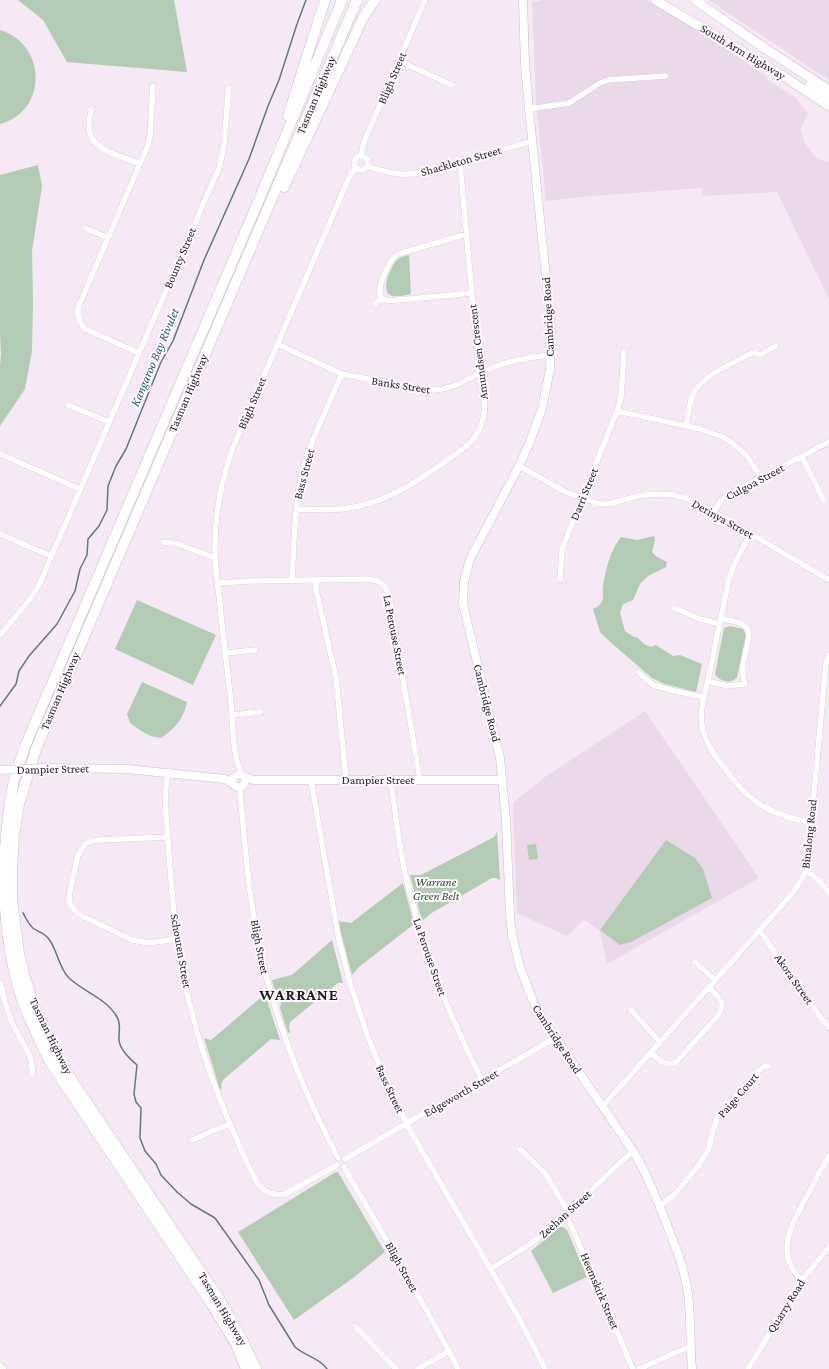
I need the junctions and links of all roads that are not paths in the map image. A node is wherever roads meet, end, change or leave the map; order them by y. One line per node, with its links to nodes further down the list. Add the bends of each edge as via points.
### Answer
1 (325, 0): 27 (highway)
2 (342, 0): 27 (highway, Tasman Highway)
3 (357, 0): 34 (highway, Tasman Highway)
4 (376, 0): 34 (highway, via 364,16)
5 (424, 0): 12 (street, Bligh Street)
6 (523, 0): 10 (main road, Cambridge Road)
7 (527, 0): 10 (main road, Cambridge Road)
8 (655, 0): 18 (main road, South Arm Highway)
9 (695, 0): 11 (main road, South Arm Highway)
10 (524, 13): 20 (main road, Cambridge Road)
11 (766, 49): 17 (main road, South Arm Highway); 18 (main road, via 782,65 824,94)
12 (399, 61): 14 (street); 22 (street, Bligh Street, via 364,142)
13 (666, 76): 20 (street, via 608,80 565,104)
14 (452, 85)
15 (153, 86): 24 (street, via 149,141)
16 (229, 88): 38 (street, Bounty Street, via 220,163)
17 (829, 90)
18 (828, 104)
19 (91, 109): 24 (street, via 89,131 94,142)
20 (529, 109): 21 (main road, Cambridge Road)
21 (532, 141): 23 (street, Shackleton Street); 39 (main road, Cambridge Road, via 551,328)
22 (361, 156): 25 (street, via 367,160); 26 (street, via 355,159)
23 (460, 162): 25 (street, Shackleton Street, via 412,175 391,174); 29 (street, Amundsen Crescent)
24 (140, 164): 30 (street)
25 (367, 166): 26 (street, via 362,170)
26 (356, 168): 35 (street, Bligh Street, via 351,173)
27 (261, 195): 125 (highway, Tasman Highway, via 26,744 13,785 2,863 3,913 10,956 34,1032 55,1070 212,1305 236,1344)
28 (85, 228): 30 (street)
29 (467, 234): 31 (street, Amundsen Crescent); 32 (street, via 395,256 380,286)
30 (108, 238): 38 (street, via 78,308 78,320 88,330)
31 (472, 293): 32 (street, via 388,301); 41 (street, Amundsen Crescent)
32 (381, 298): 33 (street)
33 (375, 304)
34 (213, 336): 126 (highway, Tasman Highway, via 36,749 19,804 14,836 12,899 15,933 24,974 35,1008 64,1067 218,1297)
35 (277, 344): 40 (street, Banks Street); 60 (street, Bligh Street, via 226,466 217,513)
36 (775, 346): 45 (street, via 760,355 754,352 704,380 694,392)
37 (624, 351): 43 (street, Darri Street)
38 (139, 353): 44 (street, Bounty Street)
39 (550, 355): 41 (street, Banks Street, via 514,360); 49 (main road, Cambridge Road, via 550,369 542,409)
40 (342, 374): 41 (street, Banks Street, via 425,390 447,389); 54 (street, Bass Street, via 304,464)
41 (479, 374): 54 (street, Amundsen Crescent, via 485,399 483,418 472,440 456,454 409,487 377,502 341,509)
42 (68, 405): 44 (street)
43 (618, 411): 45 (street); 52 (street, Darri Street)
44 (109, 422): 51 (street, Bounty Street)
45 (686, 426): 50 (street, via 716,433 728,440 746,456)
46 (829, 442): 48 (street, Culgoa Street)
47 (0, 454): 51 (street)
48 (802, 458): 50 (street, Culgoa Street); 53 (street)
49 (520, 466): 52 (street, Derinya Street); 84 (main road, Cambridge Road, via 470,559 463,593 465,615 498,744)
50 (761, 477): 55 (street, Culgoa Street, via 725,497)
51 (80, 489): 59 (street, Bounty Street)
52 (582, 499): 55 (street, Derinya Street, via 608,504 644,495 668,494 688,499); 63 (street, Darri Street, via 562,549)
53 (824, 501)
54 (296, 509): 61 (street, Bass Street)
55 (714, 512): 57 (street, Derinya Street)
56 (0, 534): 59 (street)
57 (750, 534): 64 (street, Derinya Street); 67 (street, via 732,570)
58 (163, 542): 60 (street, via 178,544)
59 (51, 556): 68 (street, Bounty Street, via 34,594)
60 (215, 558): 65 (street, Bligh Street)
61 (292, 580): 62 (street, La Perouse Street); 65 (street, La Perouse Street)
62 (316, 580): 81 (street, via 336,678); 83 (street, La Perouse Street, via 372,579 381,582 388,591)
63 (560, 580)
64 (829, 580)
65 (218, 583): 70 (street, Bligh Street)
66 (674, 608): 67 (street, via 700,619)
67 (720, 622): 73 (street); 73 (street, via 741,624 749,631 742,668 745,684 728,686)
68 (0, 635)
69 (255, 650): 70 (street)
70 (225, 653): 77 (street, Bligh Street)
71 (829, 655): 74 (street, Binalong Road, via 826,664)
72 (637, 681): 75 (street, via 640,674 653,685)
73 (708, 681): 75 (street)
74 (826, 684): 86 (street, Binalong Road)
75 (704, 697): 86 (street, via 701,718 707,742 739,787 751,799 767,808 785,816)
76 (261, 712): 77 (street)
77 (233, 715): 85 (street, Bligh Street)
78 (0, 770): 79 (main road, Dampier Street, bridge, via 98,768)
79 (168, 772): 85 (main road, Dampier Street); 87 (street, Schouten Street)
80 (311, 780): 81 (main road, Dampier Street); 85 (main road, Dampier Street); 106 (street, Bass Street, via 335,923 348,976 375,1056)
81 (346, 780): 82 (main road, Dampier Street)
82 (391, 780): 83 (main road, Dampier Street); 103 (street, La Perouse Street, via 397,827 417,920 449,1010)
83 (420, 780): 84 (main road, Dampier Street)
84 (503, 780): 98 (main road, Cambridge Road, via 512,934 519,964 532,999)
85 (238, 782): 111 (street, Bligh Street, via 251,898 269,988 296,1068)
86 (810, 822): 88 (street, Binalong Road)
87 (168, 837): 91 (street, Schouten Street); 91 (street, via 88,842 78,855 69,900 78,914 127,938 148,942)
88 (806, 871): 89 (street, via 819,880); 90 (street, Binalong Road, via 798,887)
89 (829, 894)
90 (760, 931): 93 (street, Binalong Road); 97 (street, Akora Street)
91 (177, 939): 105 (street, Schouten Street, via 199,1038)
92 (695, 962): 93 (street)
93 (715, 980): 95 (street, Binalong Road)
94 (0, 983): 102 (street, via 11,1021 30,1056)
95 (709, 987): 99 (street, Binalong Road); 100 (street, via 723,1004 716,1018 675,1064 666,1064)
96 (631, 1010): 99 (street)
97 (829, 1026)
98 (555, 1038): 103 (street, Edgeworth Street); 104 (main road, Cambridge Road)
99 (660, 1042): 100 (street, Binalong Road)
100 (651, 1053): 104 (street, Binalong Road)
101 (770, 1066): 115 (street, Paige Court, via 758,1071 720,1113 704,1157 675,1194)
102 (32, 1074)
103 (482, 1080): 106 (street, Edgeworth Street)
104 (602, 1106): 109 (main road, Cambridge Road)
105 (229, 1124): 107 (street); 113 (street, Schouten Street, via 256,1181 266,1191 285,1194)
106 (407, 1124): 112 (street, Edgeworth Street); 118 (street, Bass Street)
107 (192, 1140)
108 (520, 1149): 116 (street, Heemskirk Street, via 545,1173)
109 (633, 1151): 115 (main road, Cambridge Road); 116 (street, Zeehan Street)
110 (829, 1156): 119 (street, via 789,1232 787,1245 790,1262)
111 (338, 1158): 112 (street); 113 (street)
112 (345, 1159): 114 (street)
113 (337, 1165): 114 (street)
114 (344, 1166): 122 (street, Bligh Street)
115 (659, 1207): 121 (main road, Cambridge Road, via 685,1277)
116 (566, 1213): 118 (street, Zeehan Street, via 541,1236); 131 (street, Heemskirk Street)
117 (829, 1247): 119 (street, Quarry Road)
118 (490, 1269): 130 (street, Bass Street, via 531,1339)
119 (802, 1280): 134 (street, Quarry Road)
120 (355, 1326): 127 (street)
121 (691, 1347): 132 (street); 133 (main road, Cambridge Road)
122 (449, 1351): 128 (street); 129 (street, Bligh Street)
123 (0, 1367): 124 (main road)
124 (2, 1369)
125 (246, 1369)
126 (256, 1369)
127 (396, 1369)
128 (418, 1369)
129 (458, 1369)
130 (545, 1369)
131 (633, 1369)
132 (639, 1369)
133 (692, 1369)
134 (748, 1369)

